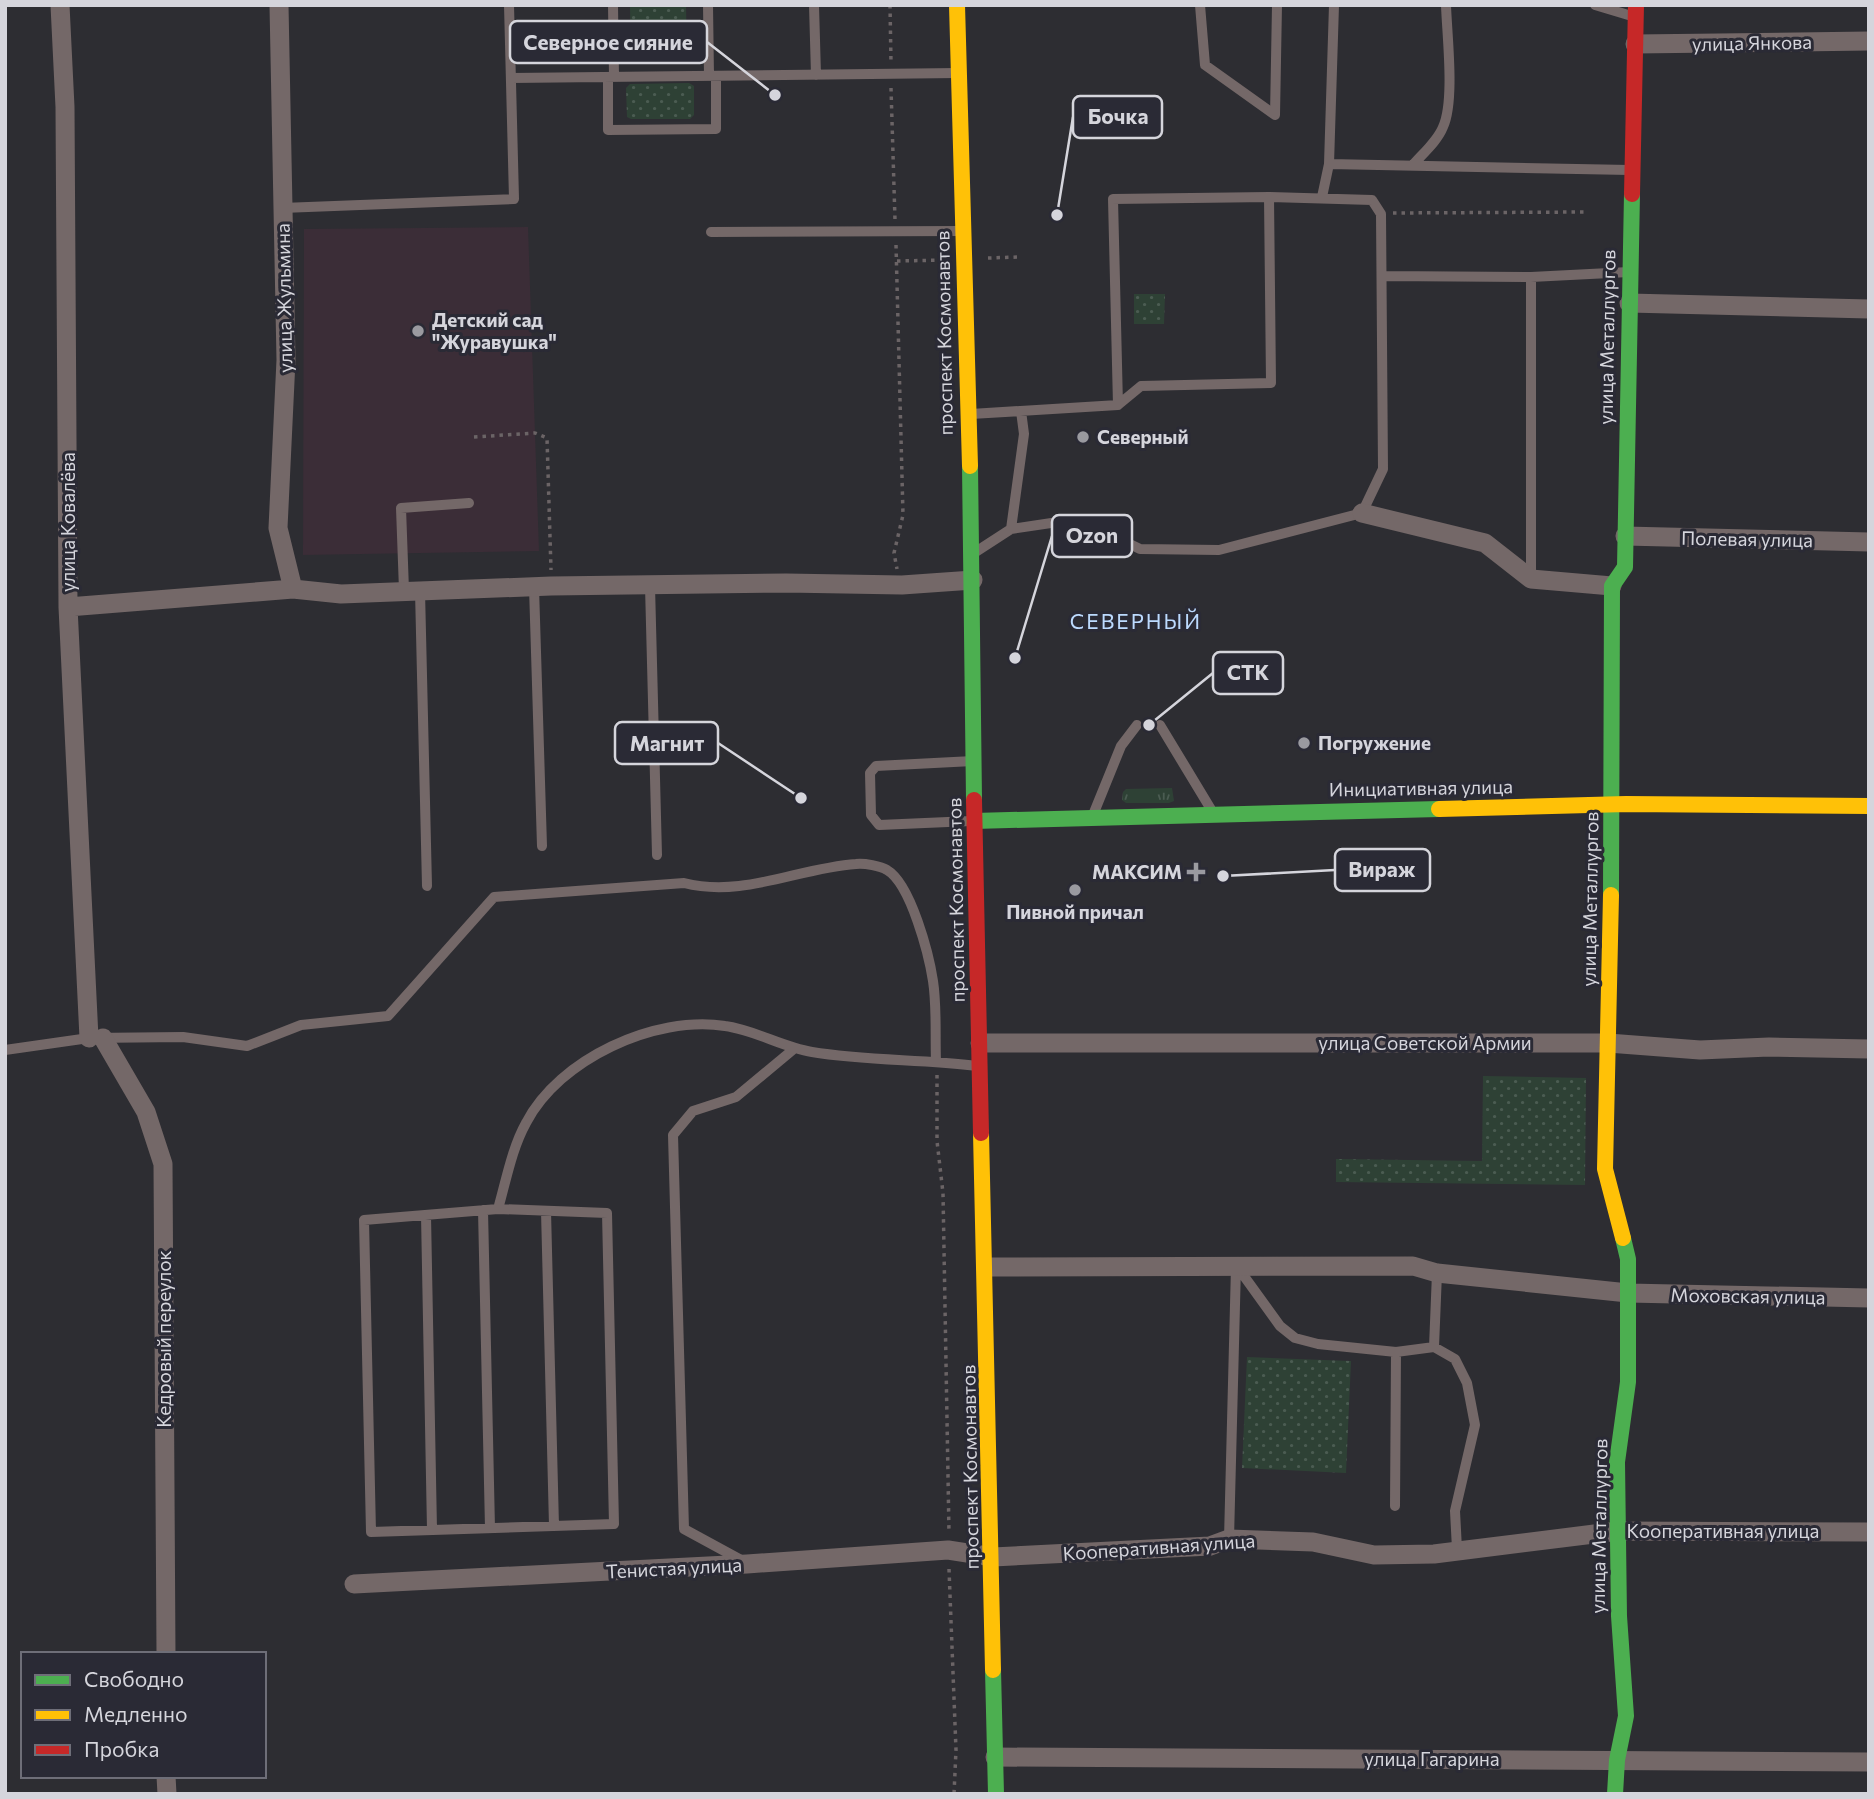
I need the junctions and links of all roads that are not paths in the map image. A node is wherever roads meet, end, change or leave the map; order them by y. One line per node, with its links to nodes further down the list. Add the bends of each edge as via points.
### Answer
1 (60, 5): 50 (street, улица Ковалёва, via 65,107)
2 (279, 5): 26 (street, улица Жульмина)
3 (509, 5): 20 (lane)
4 (613, 5): 19 (lane)
5 (708, 5): 18 (lane)
6 (814, 5): 17 (lane)
7 (957, 5): 16 (street, проспект Космонавтов)
8 (1199, 5): 9 (lane, via 1205,65 1275,115)
9 (1277, 5)
10 (1334, 5): 21 (lane)
11 (1446, 5): 22 (lane, via 1448,109 1439,134)
12 (1595, 5): 13 (lane)
13 (1636, 11): 15 (street, улица Металлургов)
14 (1869, 41): 15 (street, улица Янкова)
15 (1635, 44): 23 (street, улица Металлургов)
16 (959, 74): 17 (lane); 27 (street, проспект Космонавтов)
17 (816, 75): 18 (lane)
18 (712, 76): 19 (lane); 19 (lane, via 716,129 608,130)
19 (611, 77): 20 (lane)
20 (511, 78): 26 (lane, via 514,200)
21 (1329, 164): 22 (lane); 25 (lane)
22 (1412, 166): 23 (lane)
23 (1631, 170): 29 (street, улица Металлургов)
24 (1269, 197): 25 (lane); 34 (lane, via 1271,383 1141,386); 34 (lane, via 1112,199)
25 (1322, 197): 30 (lane, via 1371,200 1381,214)
26 (282, 208): 48 (street, улица Жульмина, via 286,360 278,528)
27 (962, 230): 28 (lane); 36 (street, проспект Космонавтов)
28 (711, 232)
29 (1629, 272): 31 (lane); 32 (street, улица Металлургов)
30 (1382, 276): 31 (lane); 38 (lane, via 1383,469)
31 (1531, 276): 43 (lane)
32 (1629, 303): 33 (street); 40 (street, улица Металлургов)
33 (1869, 309)
34 (1118, 405): 35 (lane)
35 (1021, 411): 36 (lane); 39 (lane, via 1024,433)
36 (967, 414): 42 (street, проспект Космонавтов)
37 (469, 503): 49 (lane, via 401,508)
38 (1362, 513): 39 (lane, via 1219,550 1140,549 1078,519); 43 (street, via 1485,543)
39 (1011, 529): 42 (lane)
40 (1625, 536): 41 (street, Полевая улица); 46 (street, улица Металлургов, via 1625,567)
41 (1869, 542)
42 (971, 555): 44 (street, проспект Космонавтов)
43 (1531, 579): 46 (street)
44 (973, 580): 45 (street, via 902,585); 53 (street, проспект Космонавтов)
45 (650, 586): 47 (street); 60 (lane)
46 (1612, 586): 54 (street, улица Металлургов, via 1609,779)
47 (543, 587): 49 (street); 59 (lane)
48 (293, 589): 49 (street, via 341,594); 50 (street)
49 (412, 591): 61 (lane)
50 (68, 607): 62 (street, улица Ковалёва)
51 (1160, 724): 56 (lane)
52 (1137, 725): 57 (lane, via 1121,746)
53 (974, 761): 58 (street, проспект Космонавтов); 58 (lane, via 876,766 870,773 871,815 879,825)
54 (1613, 805): 55 (street, Инициативная улица); 56 (street, Инициативная улица); 64 (street, улица Металлургов)
55 (1869, 806)
56 (1213, 813): 57 (street, Инициативная улица)
57 (1092, 816): 58 (street, Инициативная улица)
58 (974, 821): 63 (street, проспект Космонавтов)
59 (541, 846)
60 (657, 855)
61 (427, 886)
62 (96, 1038): 67 (lane); 68 (lane, via 183,1037 247,1046 301,1025 388,1016 494,897 684,883 707,889 774,882 858,863 887,869 912,907 933,981); 92 (street, Кедровый переулок, via 145,1112 163,1164)
63 (980, 1043): 64 (street, улица Советской Армии); 69 (street, проспект Космонавтов)
64 (1608, 1043): 66 (street, улица Советской Армии, via 1700,1051); 77 (street, улица Металлургов, via 1605,1169 1628,1259)
65 (795, 1048): 68 (lane); 70 (lane, via 727,1026 685,1022 640,1036 572,1067 543,1096 525,1124); 90 (lane, via 736,1097 693,1111 673,1135 684,1529)
66 (1869, 1049)
67 (5, 1050)
68 (936, 1061): 69 (lane)
69 (981, 1066): 75 (street, проспект Космонавтов)
70 (498, 1209): 71 (lane); 72 (lane)
71 (483, 1210): 73 (lane); 83 (lane)
72 (546, 1211): 82 (lane); 82 (lane, via 607,1213 614,1524)
73 (426, 1215): 84 (lane); 84 (lane, via 364,1220 371,1532)
74 (1236, 1265): 75 (street); 76 (street, via 1413,1266); 80 (lane, via 1280,1326 1295,1338); 87 (lane)
75 (986, 1266): 89 (street, проспект Космонавтов)
76 (1437, 1273): 77 (street); 79 (lane)
77 (1628, 1293): 78 (street, Моховская улица); 85 (street, улица Металлургов, via 1628,1382 1617,1462)
78 (1869, 1298)
79 (1434, 1347): 80 (lane); 88 (lane, via 1455,1359 1467,1383 1475,1424 1455,1511)
80 (1396, 1352): 81 (lane)
81 (1395, 1506)
82 (554, 1526): 83 (lane)
83 (490, 1528): 84 (lane)
84 (432, 1530)
85 (1618, 1531): 86 (street, Кооперативная улица); 88 (street, Кооперативная улица); 94 (street, улица Металлургов, via 1626,1716)
86 (1869, 1532)
87 (1229, 1539): 88 (street, Кооперативная улица, via 1314,1542 1374,1555); 89 (street, Кооперативная улица, via 1210,1546)
88 (1457, 1549)
89 (993, 1557): 90 (street, Тенистая улица, via 948,1550); 93 (street, проспект Космонавтов)
90 (747, 1564): 91 (street, Тенистая улица)
91 (354, 1584)
92 (166, 1652)
93 (995, 1757): 94 (street, улица Гагарина); 96 (street, проспект Космонавтов)
94 (1617, 1760): 95 (street, улица Гагарина); 97 (street, улица Металлургов)
95 (1869, 1762)
96 (996, 1794)
97 (1615, 1794)

